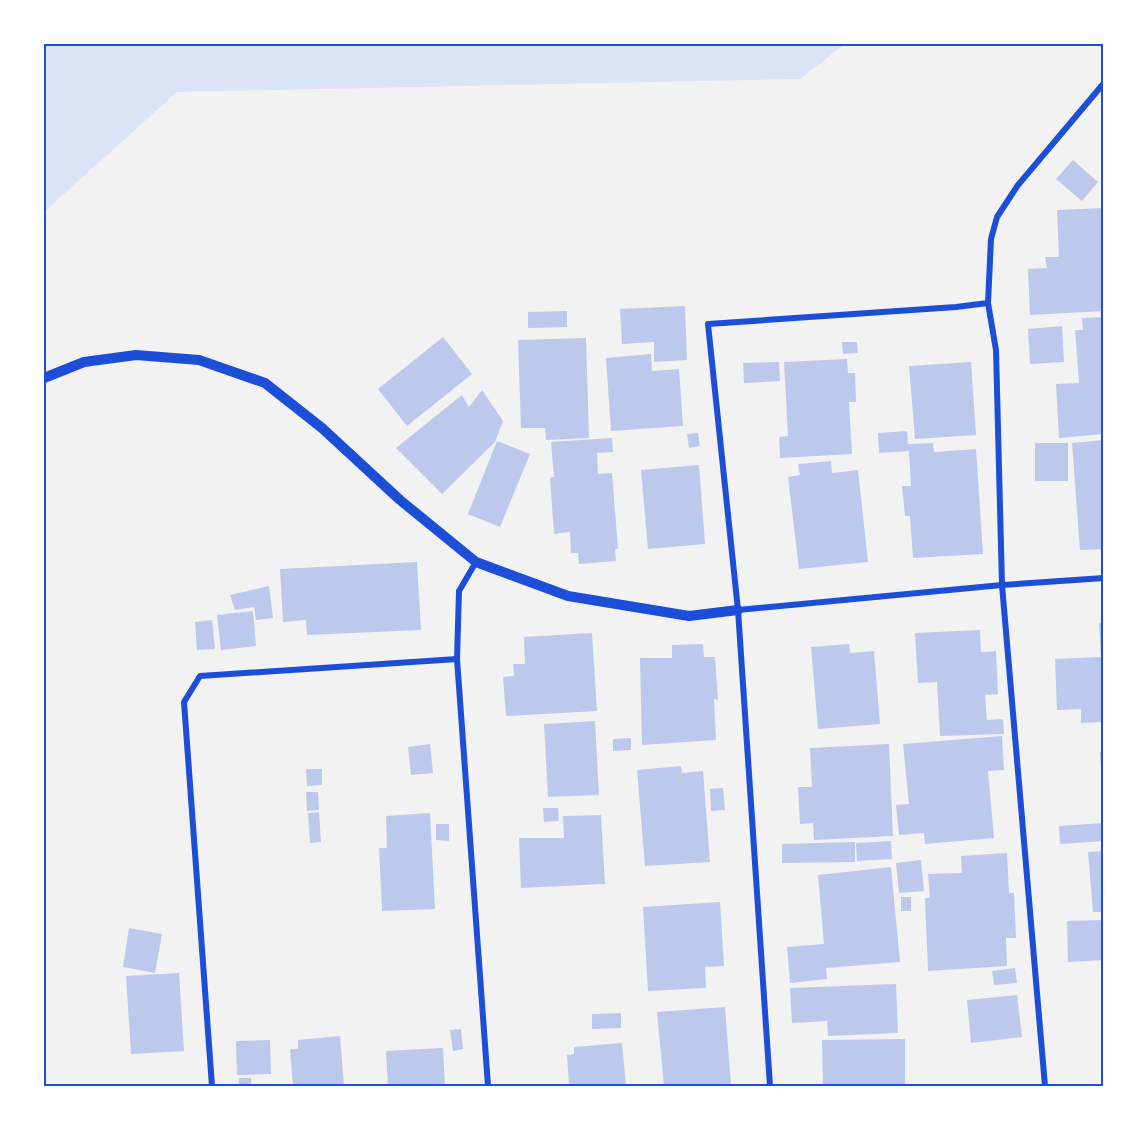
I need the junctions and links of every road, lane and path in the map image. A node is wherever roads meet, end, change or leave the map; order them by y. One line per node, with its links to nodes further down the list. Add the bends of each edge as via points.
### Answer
1 (1104, 83): 2 (street, via 1018,185 997,217 991,239)
2 (988, 303): 6 (street, via 996,350); 7 (street, via 708,324)
3 (44, 378): 4 (street, via 84,362 136,355 199,360 265,383)
4 (476, 562): 7 (street, via 568,597 689,616); 8 (street, via 459,591)
5 (1104, 578): 6 (street)
6 (1002, 585): 7 (street); 12 (street)
7 (738, 610): 11 (street)
8 (457, 659): 9 (street, via 200,676 184,702); 10 (street)
9 (213, 1086)
10 (488, 1086)
11 (770, 1086)
12 (1044, 1086)

